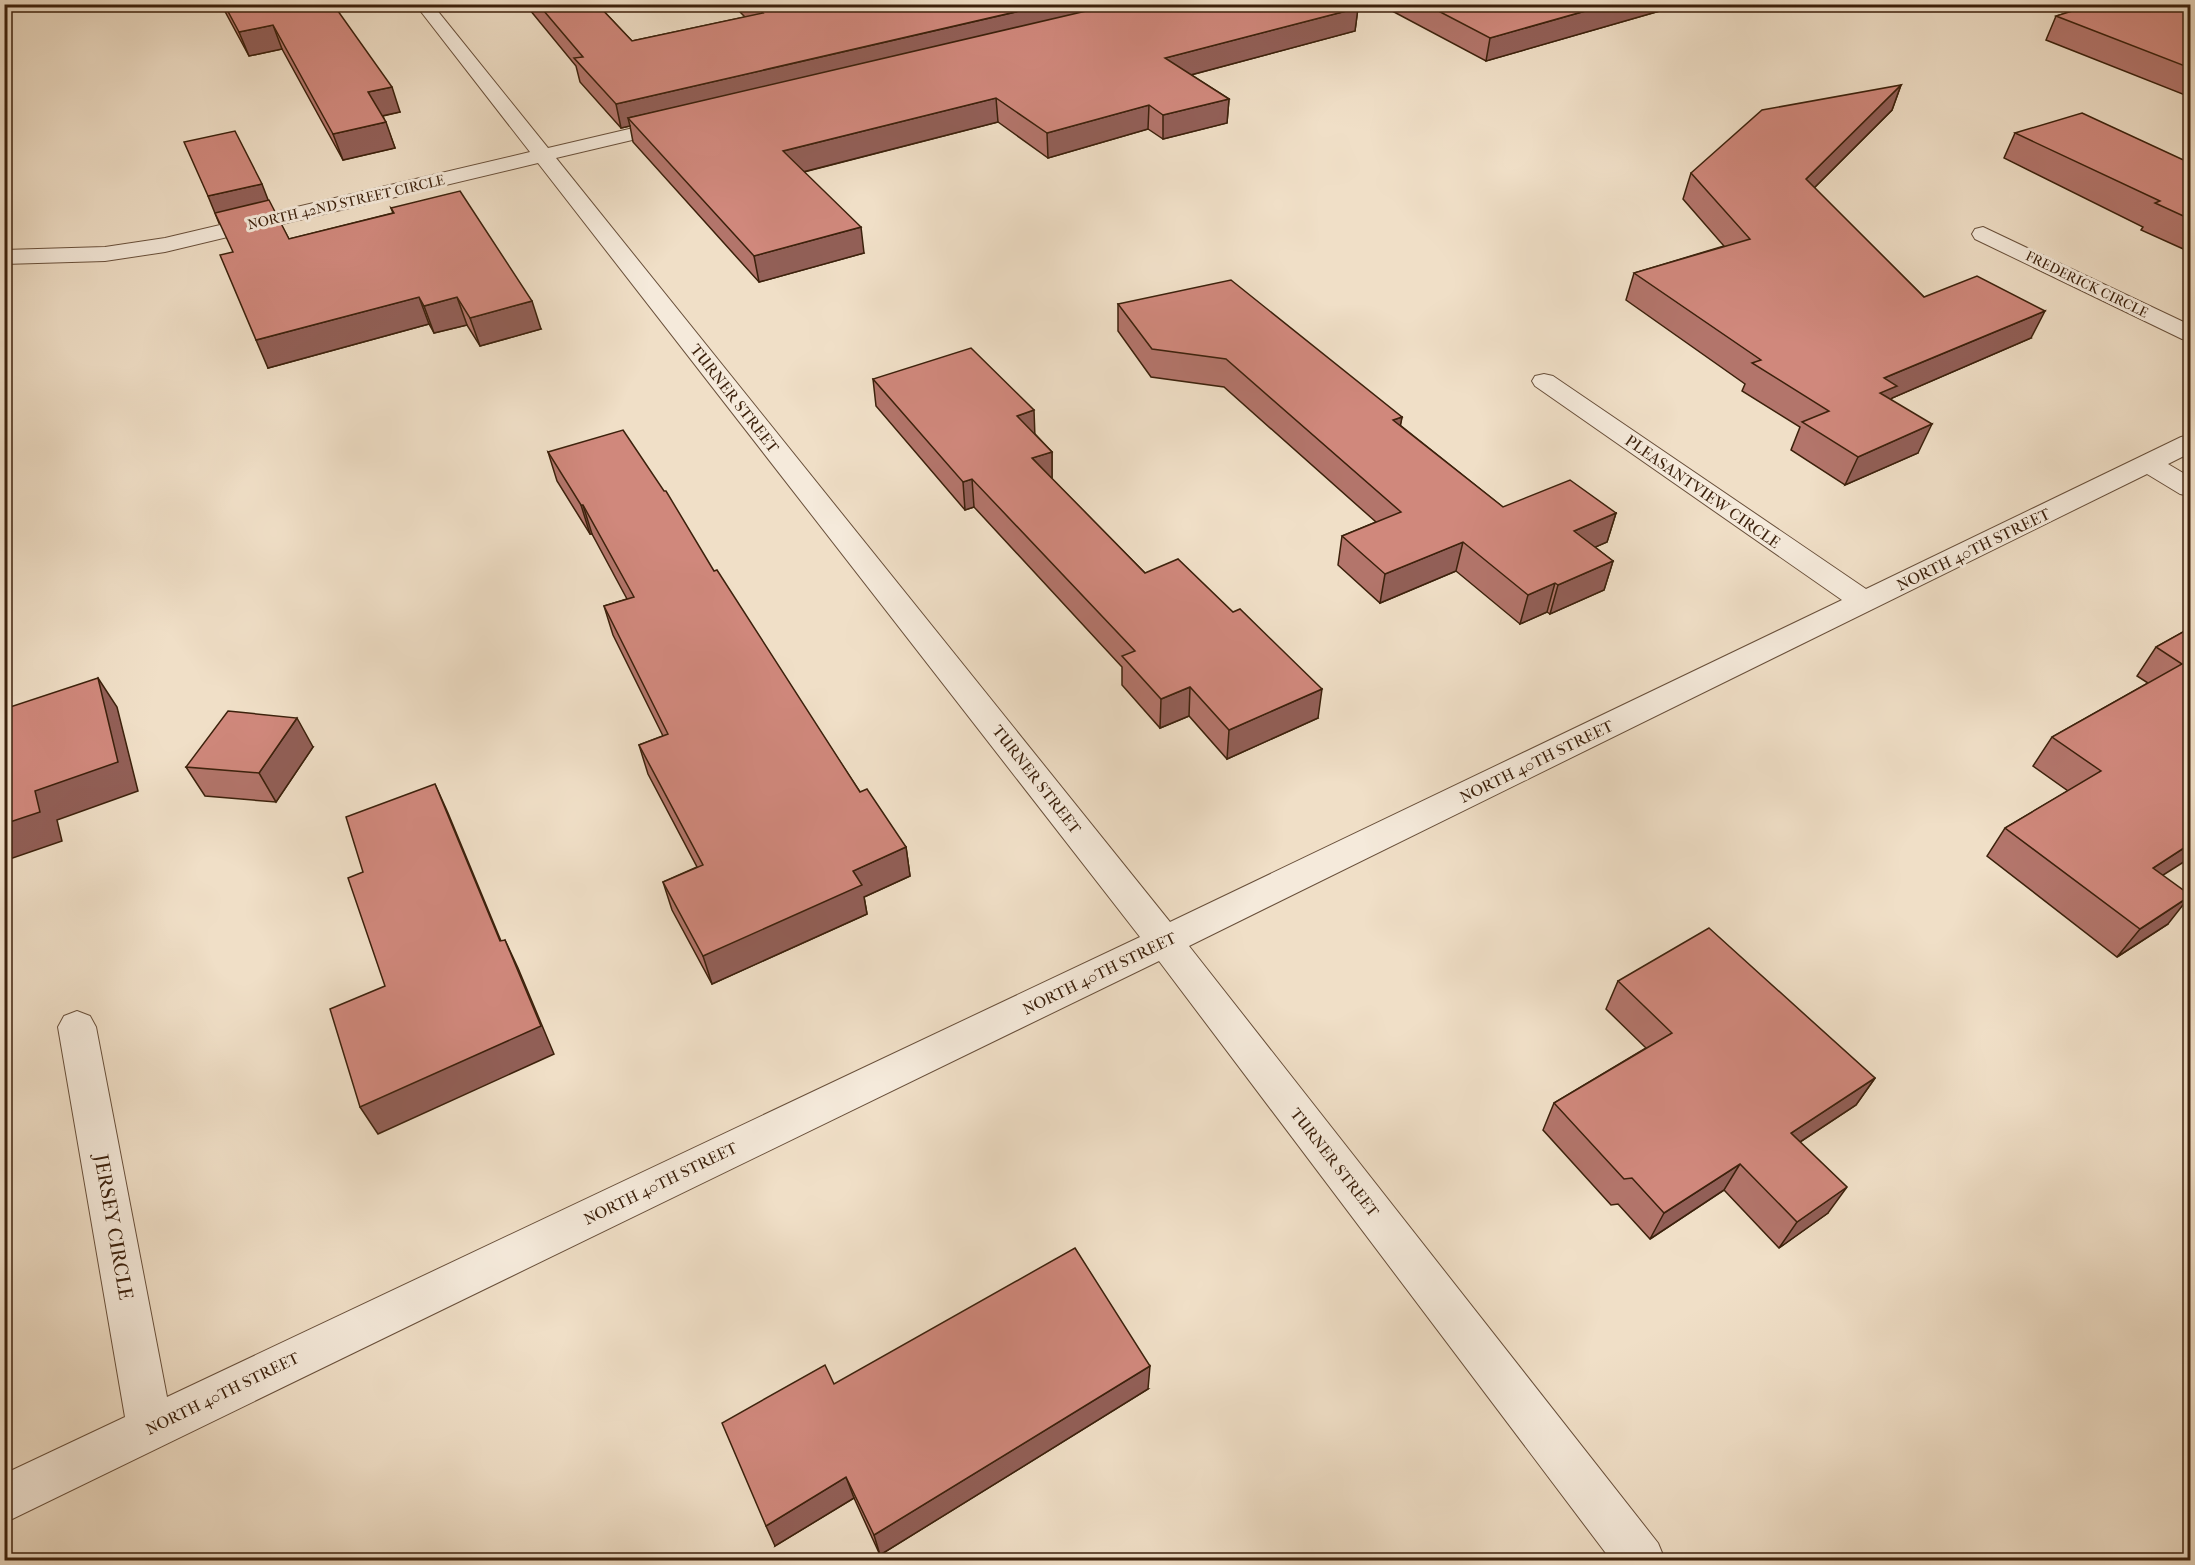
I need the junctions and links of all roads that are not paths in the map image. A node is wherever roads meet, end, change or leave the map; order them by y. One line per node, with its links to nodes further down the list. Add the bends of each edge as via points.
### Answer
1 (423, 4): 3 (street, TURNER STREET)
2 (699, 119): 3 (street, NORTH 42ND STREET CIRCLE)
3 (543, 156): 5 (street, NORTH 42ND STREET CIRCLE, via 165,245 105,254); 12 (street, TURNER STREET)
4 (1983, 234): 6 (street, FREDERICK CIRCLE)
5 (4, 257)
6 (2190, 334)
7 (1544, 381): 11 (street, PLEASANTVIEW CIRCLE)
8 (2190, 444): 9 (street, NORTH 40TH STREET)
9 (2148, 464): 10 (street); 11 (street, NORTH 40TH STREET)
10 (2190, 488)
11 (1864, 602): 12 (street, NORTH 40TH STREET)
12 (1164, 942): 14 (street, NORTH 40TH STREET); 16 (street, TURNER STREET)
13 (77, 1027): 14 (street, JERSEY CIRCLE)
14 (150, 1428): 15 (street, NORTH 40TH STREET)
15 (4, 1499)
16 (1641, 1560)

